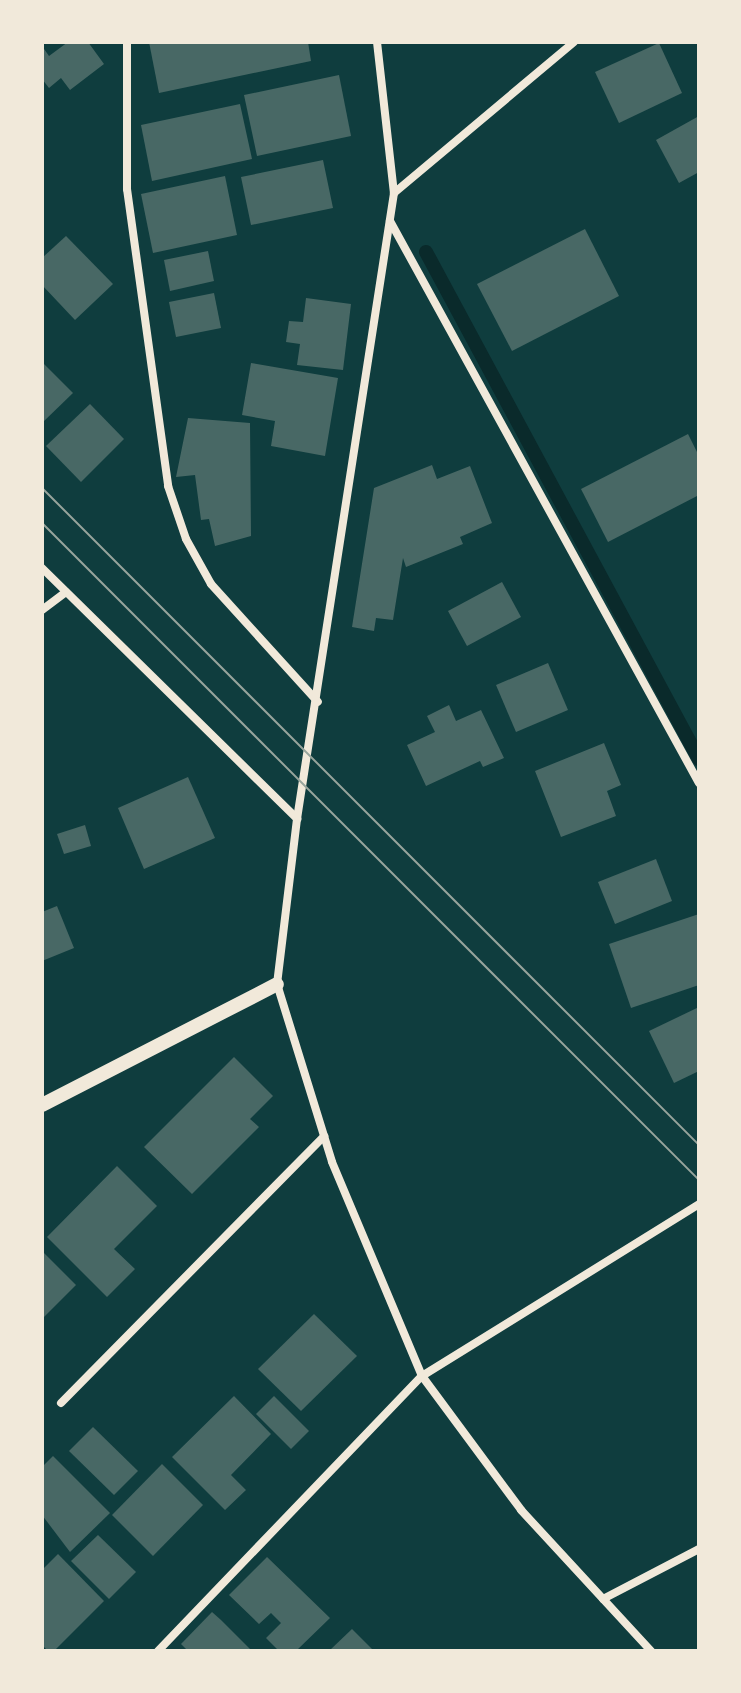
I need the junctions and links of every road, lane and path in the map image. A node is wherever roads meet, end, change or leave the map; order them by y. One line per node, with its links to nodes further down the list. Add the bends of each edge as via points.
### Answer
1 (127, 42): 9 (street, via 127,189 168,486 186,539 211,584)
2 (377, 42): 4 (street)
3 (574, 42): 4 (street)
4 (394, 193): 5 (street)
5 (390, 221): 9 (street); 10 (street)
6 (42, 568): 7 (street)
7 (66, 592): 8 (street); 11 (street)
8 (42, 610)
9 (318, 702): 11 (street)
10 (699, 783)
11 (297, 819): 12 (street)
12 (277, 984): 13 (street); 14 (street)
13 (42, 1105)
14 (324, 1136): 16 (street); 17 (street)
15 (699, 1204): 16 (street)
16 (422, 1376): 19 (street, via 521,1510); 20 (street)
17 (61, 1403)
18 (699, 1549): 19 (street)
19 (603, 1599): 21 (street)
20 (158, 1651)
21 (651, 1651)

